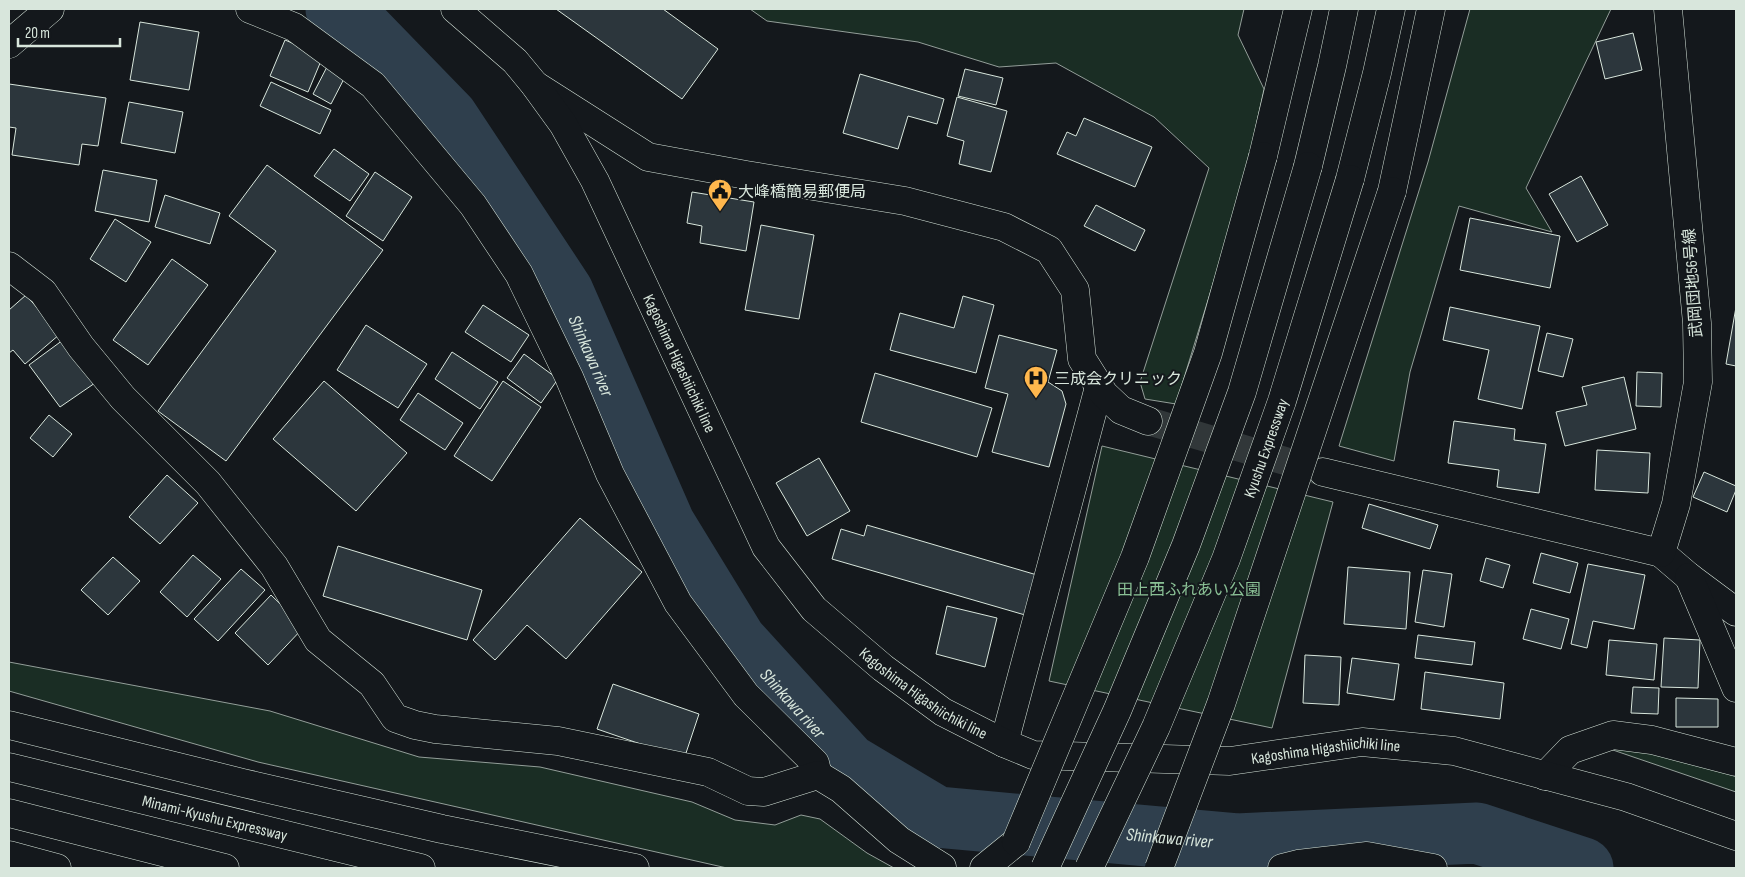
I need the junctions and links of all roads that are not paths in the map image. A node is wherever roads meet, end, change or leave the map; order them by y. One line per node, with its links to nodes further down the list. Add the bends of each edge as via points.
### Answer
1 (50, 9): 9 (main road)
2 (250, 9): 23 (main road, via 294,27 373,85 473,205 519,274 569,377 610,474 678,603 746,694 815,763)
3 (455, 9): 10 (main road, Kagoshima Higashiichiki line, via 514,61)
4 (1298, 9): 27 (main road, bridge, via 1263,156 1208,354 1141,538)
5 (1344, 9): 36 (main road, bridge, via 1308,166 1242,392 1192,527 1117,711)
6 (1390, 9): 37 (main road, Kyushu Expressway, bridge, via 1350,178 1282,401 1226,559 1156,727)
7 (1431, 9): 38 (main road, bridge, via 1392,191 1221,704)
8 (1668, 9): 15 (main road, 武岡団地56号線, via 1697,323 1698,382 1676,504)
9 (9, 44)
10 (534, 84): 12 (main road, via 648,157 904,201 1004,227 1049,250 1075,290 1082,359); 20 (main road, Kagoshima Higashiichiki line, via 595,181 766,547 814,609 883,668 943,712)
11 (9, 266): 23 (main road, via 43,292 80,347 124,398 208,483 274,566 318,640 372,684 395,718 435,729 558,741 643,758 708,772 748,791 764,792)
12 (1100, 386): 13 (main road, via 1121,410); 20 (main road)
13 (1148, 420)
14 (1323, 472): 15 (main road)
15 (1661, 553): 16 (main road)
16 (1689, 577): 17 (main road); 18 (main road)
17 (1736, 612)
18 (1736, 688)
19 (9, 725): 33 (main road, via 442,829)
20 (1004, 743): 24 (main road, Kagoshima Higashiichiki line, via 1033,755 1230,761 1362,742 1454,751)
21 (1736, 762): 24 (main road, via 1652,740 1613,735 1570,750)
22 (9, 767): 32 (main road, Minami-Kyushu Expressway)
23 (818, 775): 29 (main road, via 841,789 899,840)
24 (1545, 776): 26 (main road, Kagoshima Higashiichiki line, via 1626,797)
25 (9, 813): 31 (main road)
26 (1736, 836)
27 (1016, 842): 34 (main road); 35 (main road)
28 (9, 855): 30 (main road)
29 (942, 867)
30 (57, 868)
31 (225, 868)
32 (421, 868)
33 (635, 868)
34 (984, 868)
35 (1008, 868)
36 (1045, 868)
37 (1089, 868)
38 (1158, 868)
39 (1282, 868): 40 (main road, via 1367,856)
40 (1433, 868)

